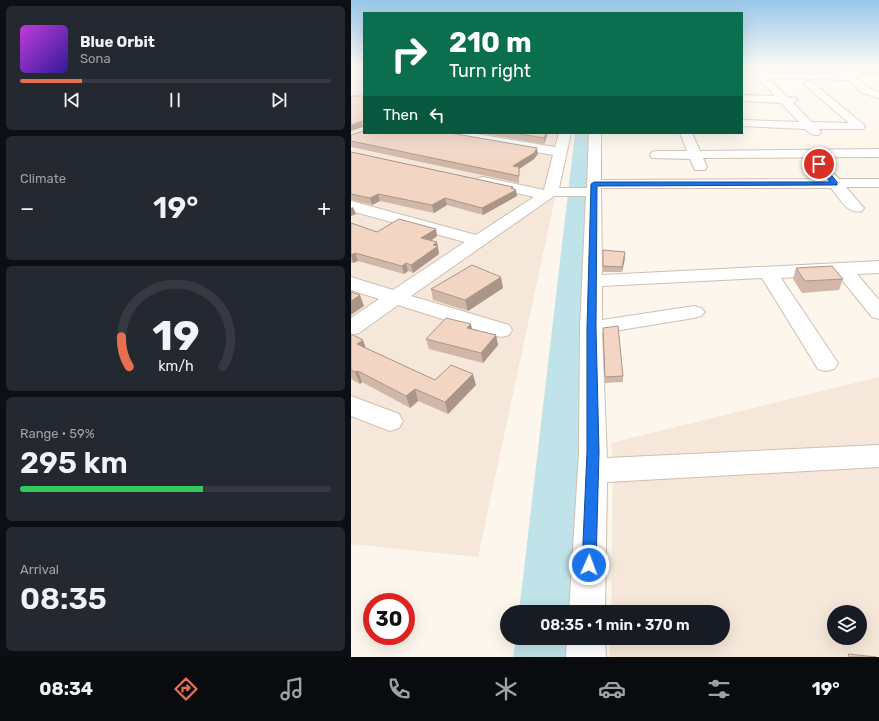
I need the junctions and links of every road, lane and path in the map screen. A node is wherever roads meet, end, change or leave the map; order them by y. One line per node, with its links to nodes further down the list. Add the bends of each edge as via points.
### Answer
1 (770, 99): 2 (street)
2 (784, 99): 4 (street); 8 (street)
3 (826, 99): 6 (street)
4 (799, 100)
5 (814, 101): 6 (street)
6 (829, 101): 11 (street)
7 (781, 111): 8 (street)
8 (797, 112): 9 (street); 13 (street)
9 (811, 113)
10 (824, 113): 11 (street)
11 (845, 114): 13 (street, via 859,127)
12 (743, 123): 13 (street)
13 (809, 126): 22 (street)
14 (455, 134): 20 (street)
15 (565, 134): 20 (street)
16 (595, 134): 31 (street)
17 (686, 134): 24 (street)
18 (796, 135): 21 (street)
19 (742, 149): 21 (street); 24 (street); 26 (street)
20 (561, 152): 32 (street)
21 (811, 154): 22 (street); 30 (street)
22 (835, 154): 25 (street, via 863,153)
23 (657, 155): 24 (street)
24 (695, 155): 29 (street)
25 (876, 159)
26 (757, 174): 29 (street); 30 (street)
27 (471, 178): 32 (street)
28 (879, 183): 30 (street)
29 (707, 184): 31 (street)
30 (835, 184): 34 (street)
31 (591, 190): 32 (street); 39 (street)
32 (553, 193): 35 (street)
33 (351, 206): 35 (street)
34 (856, 208)
35 (479, 241): 41 (street)
36 (879, 267): 37 (street)
37 (843, 269): 38 (street); 43 (street)
38 (768, 273): 39 (street); 47 (street)
39 (592, 281): 45 (street)
40 (351, 283): 41 (street)
41 (395, 298): 44 (street); 46 (street)
42 (694, 312): 45 (street)
43 (879, 313)
44 (351, 328)
45 (591, 328): 51 (street)
46 (501, 330)
47 (826, 363)
48 (351, 405): 49 (street)
49 (390, 421)
50 (879, 456): 51 (street)
51 (592, 471): 52 (street)
52 (587, 605)
53 (586, 645): 54 (street)
54 (586, 657)

